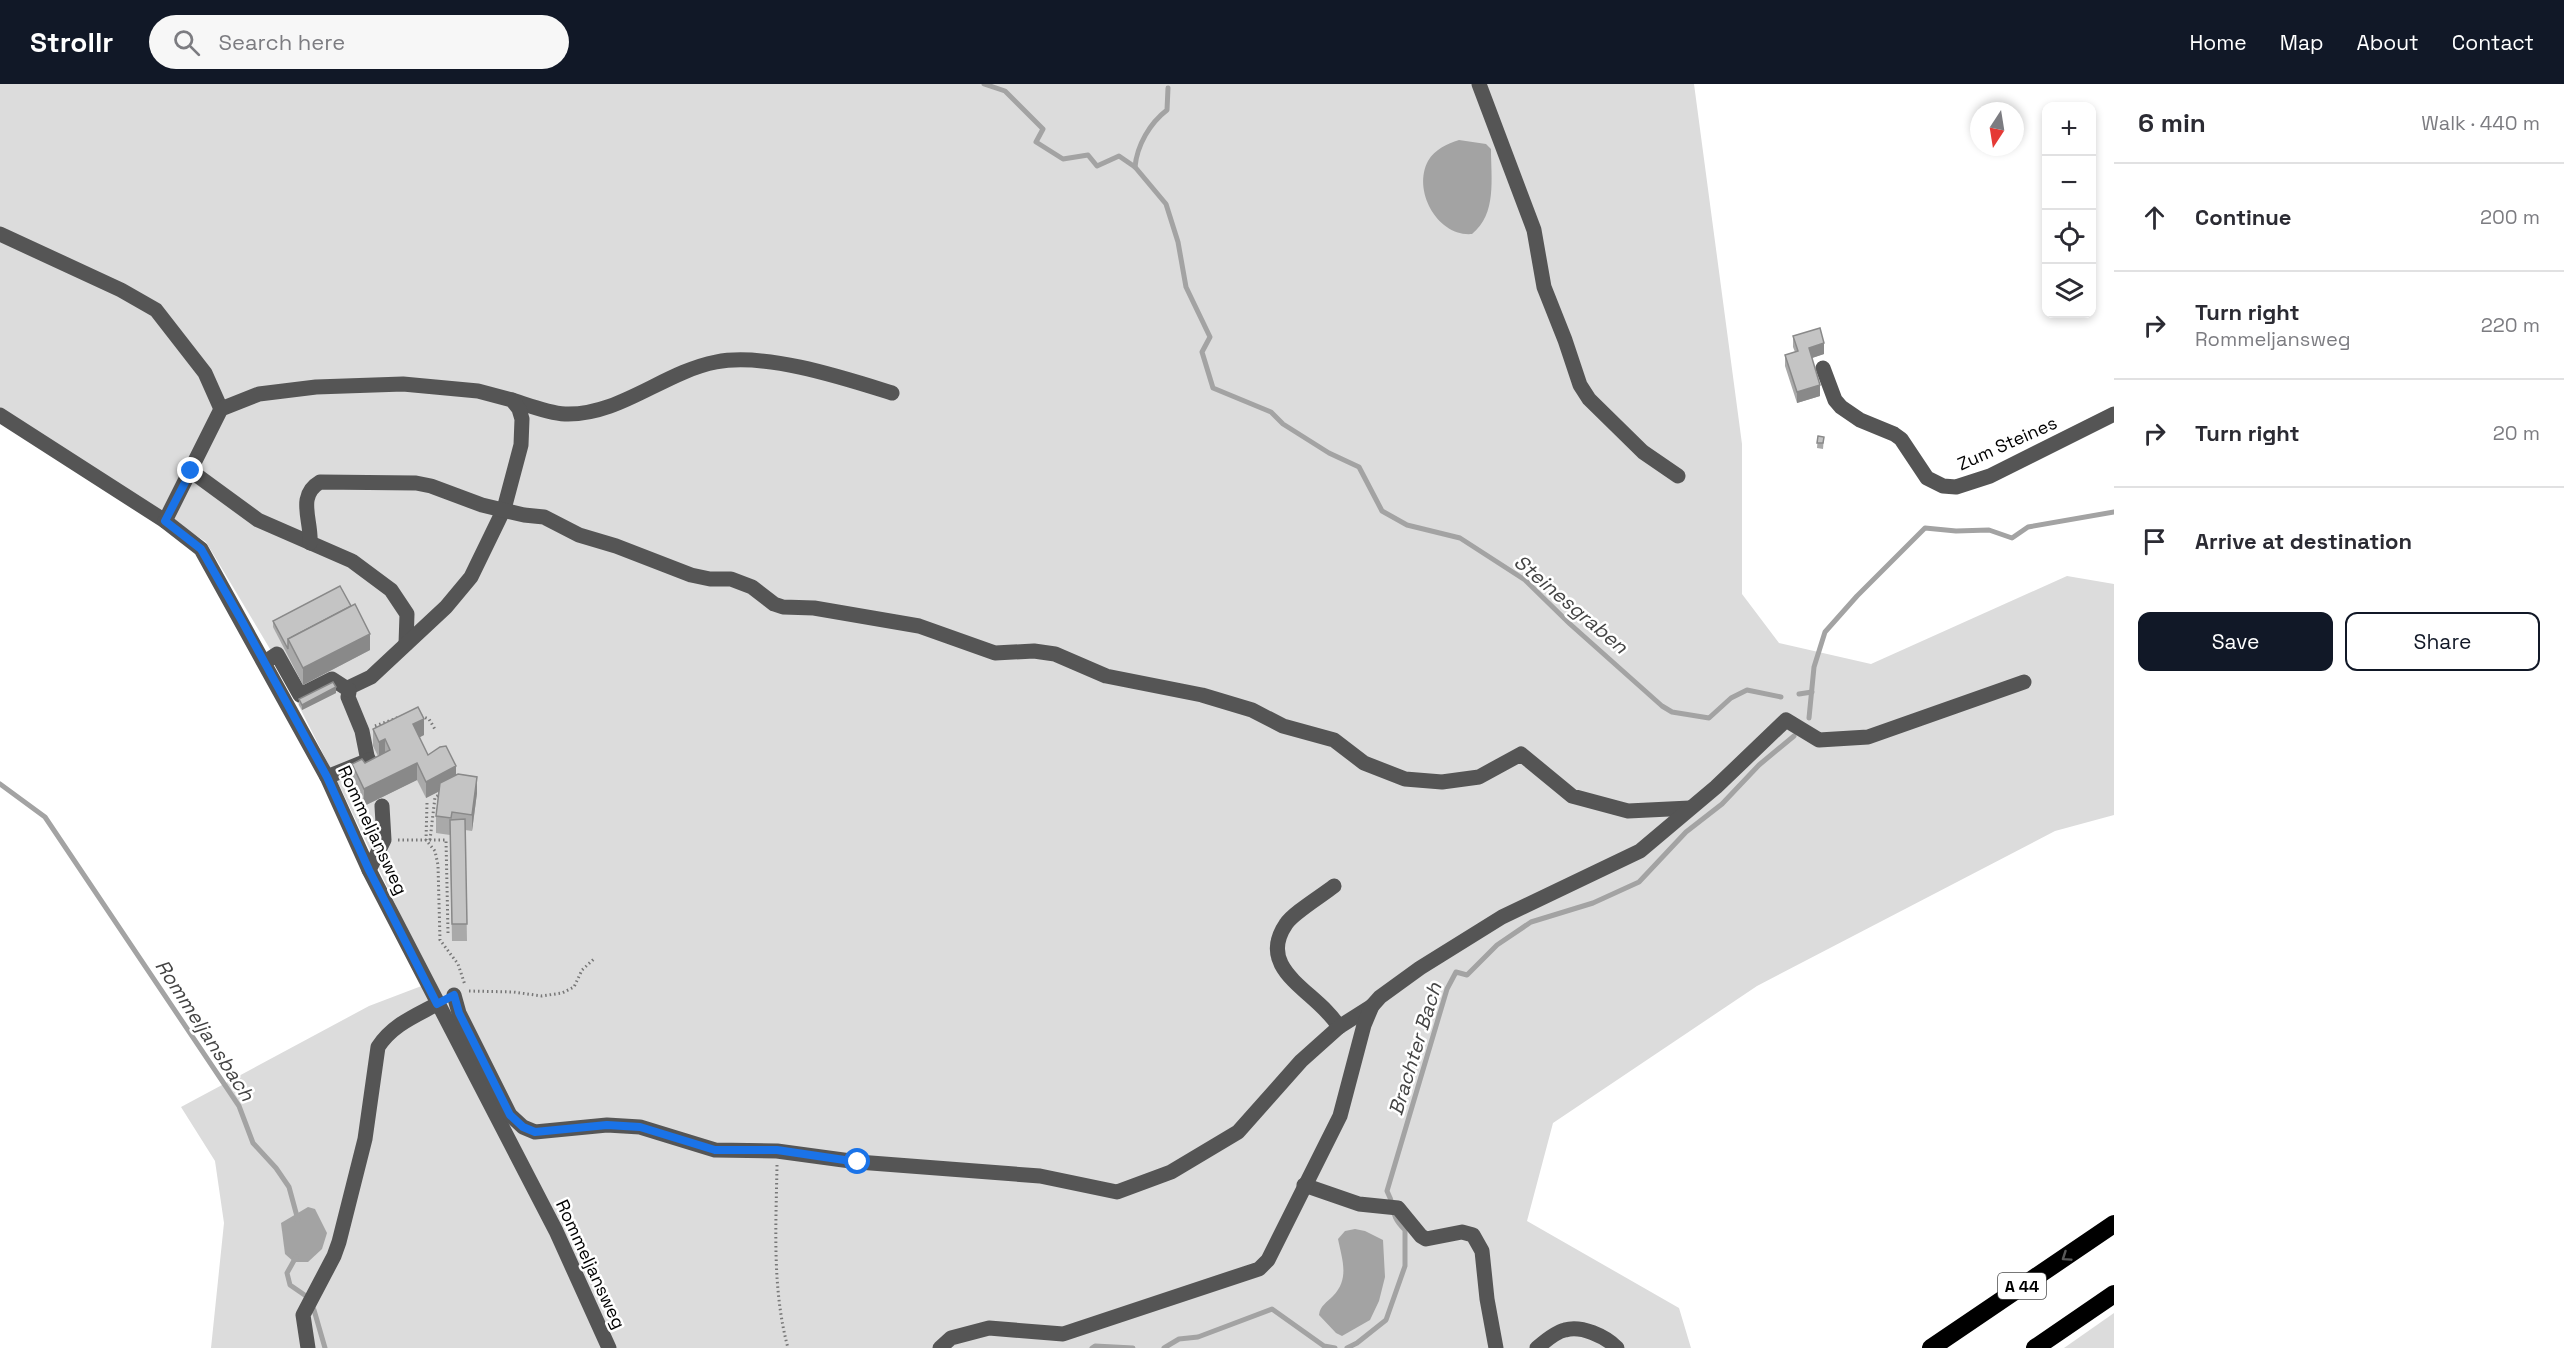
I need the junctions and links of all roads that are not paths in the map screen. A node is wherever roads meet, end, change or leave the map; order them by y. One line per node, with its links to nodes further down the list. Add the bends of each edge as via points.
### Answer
1 (1479, 84): 10 (street, via 1534,230 1544,286 1580,385 1589,399 1643,452)
2 (0, 234): 6 (street, via 156,310 205,373)
3 (1823, 368): 7 (street, Zum Steines, via 1841,407 1901,439 1926,478 1943,486 1956,487 1990,476)
4 (891, 393): 5 (street, via 825,372 754,361 719,361 594,412 561,414)
5 (512, 400): 6 (street, via 467,390 403,384 353,385 259,394); 11 (street, via 519,409 522,431)
6 (221, 409): 9 (street)
7 (2114, 414)
8 (0, 415): 12 (street, Rommeljansweg)
9 (191, 471): 12 (street); 13 (street, via 258,520)
10 (1678, 476)
11 (504, 509): 13 (street, via 416,483 320,482 312,488 305,506); 14 (street, via 471,577 446,608); 20 (street, via 544,517 579,535 691,575 731,579 783,607 814,608 919,626 995,653 1056,654 1106,676 1202,695 1252,710 1283,726 1334,740 1365,763 1405,779 1442,782 1479,777 1521,754 1572,796 1628,811)
12 (165, 521): 15 (street, Rommeljansweg, via 201,549)
13 (310, 543): 14 (street, via 352,561 391,590 406,614)
14 (405, 644): 17 (street, via 372,677)
15 (264, 662): 17 (street, via 277,654 300,695 332,679); 18 (street, Rommeljansweg)
16 (2024, 682): 20 (street, via 1868,737 1819,740 1786,720)
17 (350, 690): 18 (street, via 348,698 371,760)
18 (327, 777): 21 (street, Rommeljansweg)
19 (382, 806): 21 (street, via 384,840)
20 (1690, 808): 25 (street, via 1640,851 1502,917 1420,968)
21 (369, 870): 24 (street, Rommeljansweg)
22 (1334, 886): 26 (street, via 1287,923 1276,951 1286,973 1318,1001)
23 (454, 995): 26 (street, via 459,1013 510,1115 535,1132 607,1125 640,1127 715,1150 777,1150 858,1162 1040,1176 1109,1192 1127,1190 1171,1172 1238,1132 1301,1061)
24 (437, 1004): 30 (street, via 400,1023 378,1047 364,1139 342,1230 334,1256 305,1310); 31 (street, Rommeljansweg, via 556,1231)
25 (1372, 1006): 26 (street); 27 (street, via 1340,1116)
26 (1339, 1027)
27 (1304, 1185): 32 (street, via 1268,1260 1251,1273 1063,1334 989,1328 951,1338); 33 (street, via 1359,1204 1396,1208 1426,1239 1467,1233 1480,1243)
28 (2114, 1224): 36 (highway, A 44, one-way to 36)
29 (2114, 1294): 37 (highway)
30 (308, 1348)
31 (609, 1348)
32 (940, 1348)
33 (1496, 1348)
34 (1537, 1348): 35 (street, via 1564,1330 1582,1329)
35 (1617, 1348)
36 (1931, 1348)
37 (2035, 1348)

